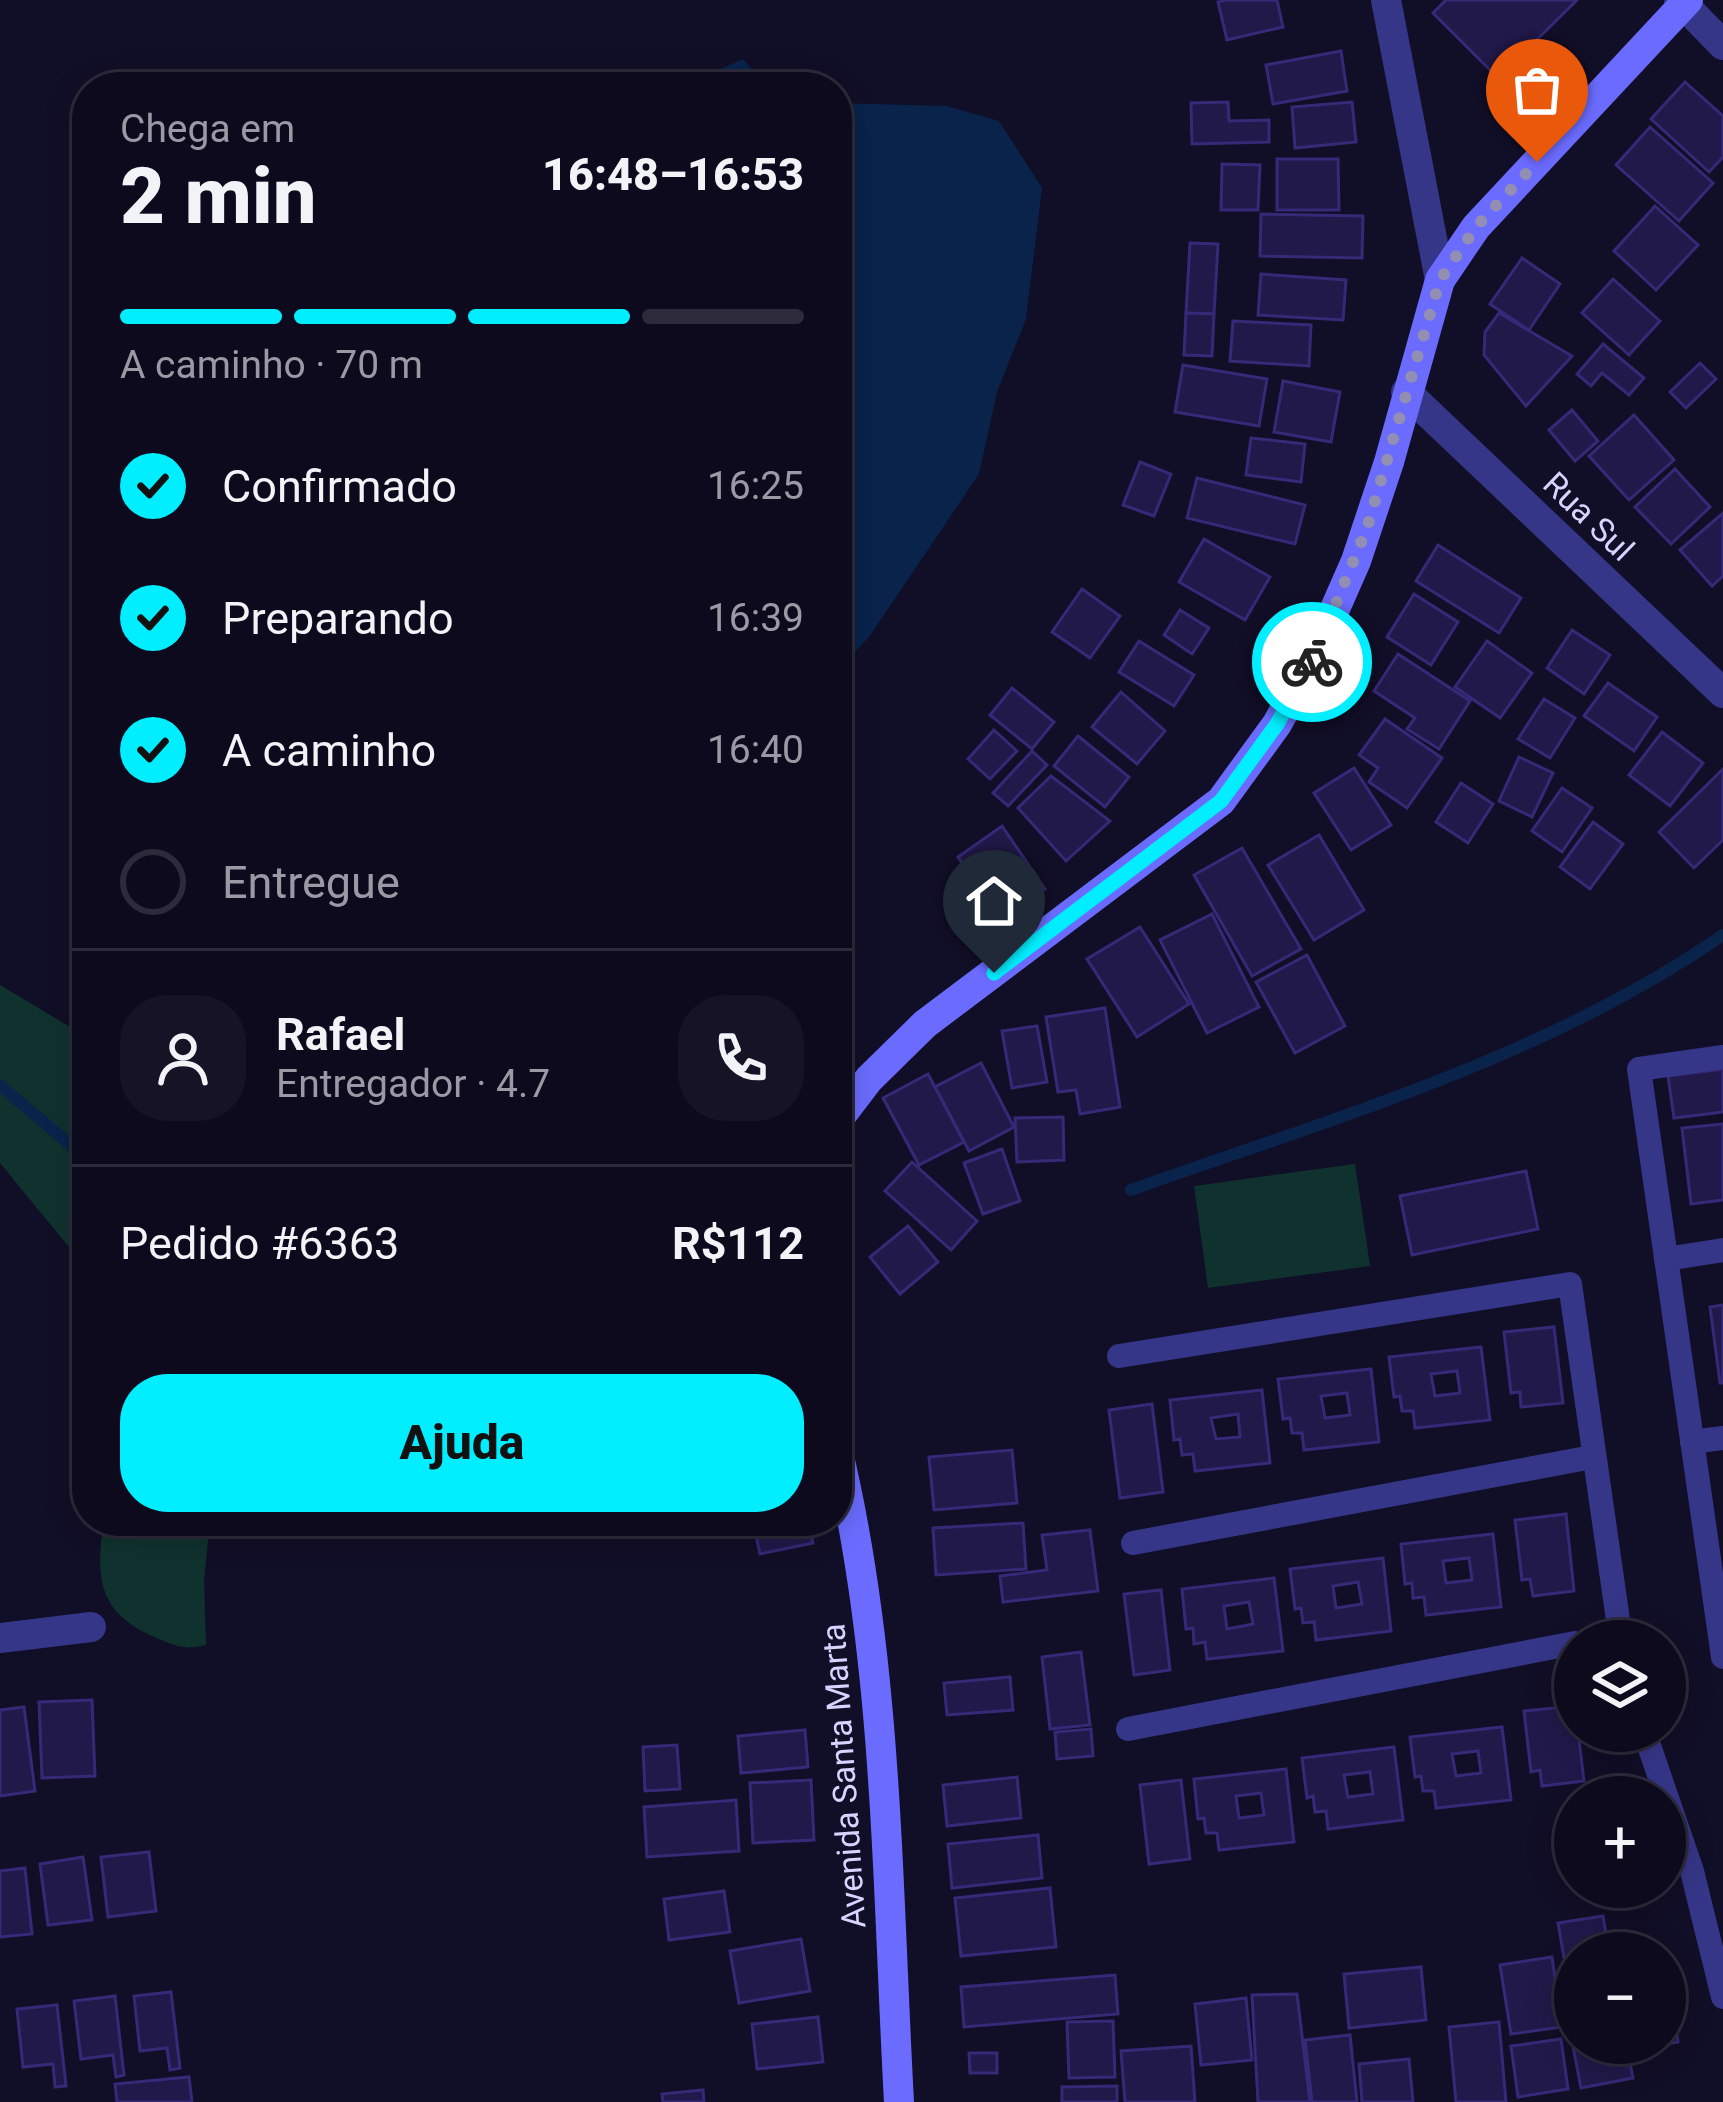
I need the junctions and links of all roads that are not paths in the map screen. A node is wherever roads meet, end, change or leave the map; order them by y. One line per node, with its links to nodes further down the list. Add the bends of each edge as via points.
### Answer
1 (1386, 0): 4 (street)
2 (1684, 2): 3 (street); 4 (street, via 1476,227)
3 (1723, 45)
4 (1440, 280): 5 (street)
5 (1406, 392): 6 (street, Rua Sul); 8 (street, via 1356,561 1312,661 1221,801 925,1024)
6 (1723, 693)
7 (1723, 1057): 10 (lane, via 1639,1069)
8 (852, 1101)
9 (1723, 1250): 10 (lane)
10 (1666, 1259): 13 (lane)
11 (1119, 1356): 14 (lane, via 1570,1284)
12 (1723, 1438): 13 (lane)
13 (1693, 1442): 21 (lane)
14 (1592, 1456): 16 (lane); 17 (lane)
15 (852, 1510): 25 (street, Avenida Santa Marta, via 876,1694)
16 (1133, 1543)
17 (1618, 1620)
18 (91, 1627): 19 (street)
19 (0, 1638)
20 (1554, 1647): 22 (lane)
21 (1723, 1657)
22 (1128, 1729)
23 (1651, 1752): 24 (lane)
24 (1723, 1997)
25 (899, 2102)

